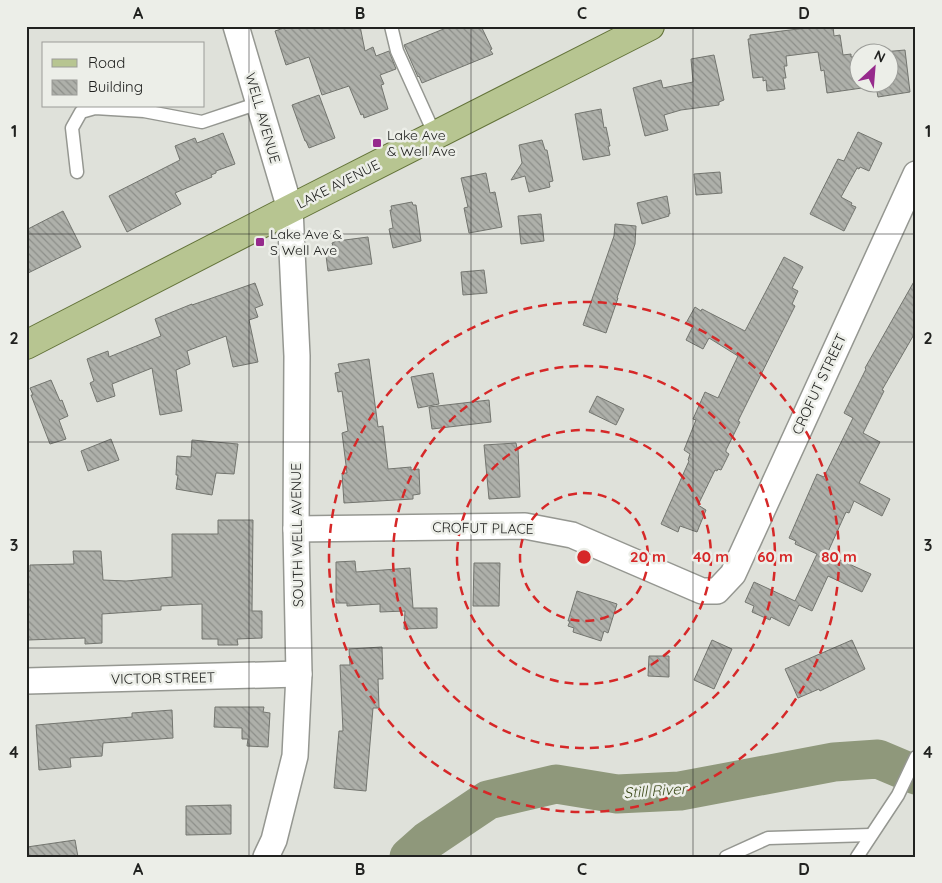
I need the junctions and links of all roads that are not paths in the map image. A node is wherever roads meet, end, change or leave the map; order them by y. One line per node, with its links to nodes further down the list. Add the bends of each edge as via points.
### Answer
1 (236, 26): 4 (street, WELL AVENUE)
2 (391, 26): 5 (lane, via 397,51)
3 (650, 26): 5 (main road, LAKE AVENUE)
4 (259, 103): 6 (lane, via 202,122 144,111 95,108 81,112 72,128); 8 (street, WELL AVENUE)
5 (435, 135): 8 (main road, LAKE AVENUE)
6 (77, 172)
7 (916, 174): 11 (street, CROFUT STREET, via 733,574)
8 (290, 209): 9 (main road, LAKE AVENUE); 10 (street, SOUTH WELL AVENUE, via 297,356)
9 (26, 345)
10 (296, 529): 11 (street, CROFUT PLACE, via 525,526 572,535 702,591); 12 (street, SOUTH WELL AVENUE)
11 (717, 591)
12 (299, 674): 13 (street, VICTOR STREET); 16 (street, SOUTH WELL AVENUE, via 295,756 274,840)
13 (26, 681)
14 (916, 757): 15 (lane, via 898,795)
15 (871, 835): 17 (lane, via 768,838); 18 (lane)
16 (266, 857)
17 (726, 857)
18 (857, 857)

